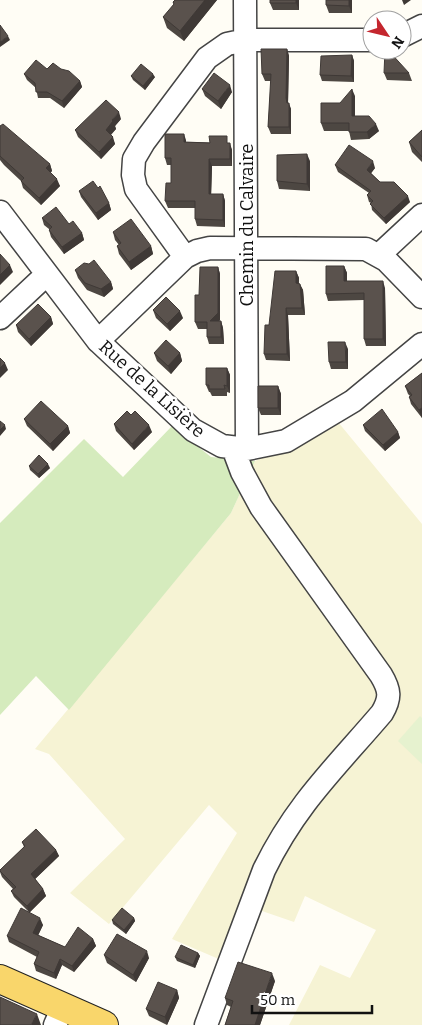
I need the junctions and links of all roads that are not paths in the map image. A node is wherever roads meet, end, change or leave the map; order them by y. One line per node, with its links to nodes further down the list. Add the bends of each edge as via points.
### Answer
1 (245, 0): 2 (street, Chemin du Calvaire)
2 (246, 40): 3 (street); 6 (street, Chemin du Calvaire); 8 (street, via 226,44 207,58 134,159 136,189)
3 (362, 40)
4 (0, 212): 9 (street, Rue de la Lisière)
5 (422, 215): 7 (street)
6 (247, 248): 7 (street, via 360,248); 8 (street, via 210,248); 14 (street, Chemin du Calvaire)
7 (379, 255): 10 (street)
8 (185, 257): 12 (street)
9 (46, 275): 11 (street); 12 (street, Rue de la Lisière)
10 (422, 297)
11 (0, 318)
12 (98, 341): 14 (street, Rue de la Lisière, via 193,430 212,442)
13 (422, 344): 14 (street, Rue de la Lisière, via 336,412 286,441 262,448)
14 (240, 449): 18 (street, via 242,472 261,507 381,675 387,685 389,699 382,713 298,810 276,846)
15 (0, 979): 16 (main road)
16 (59, 1016): 17 (main road)
17 (104, 1025)
18 (206, 1025)

